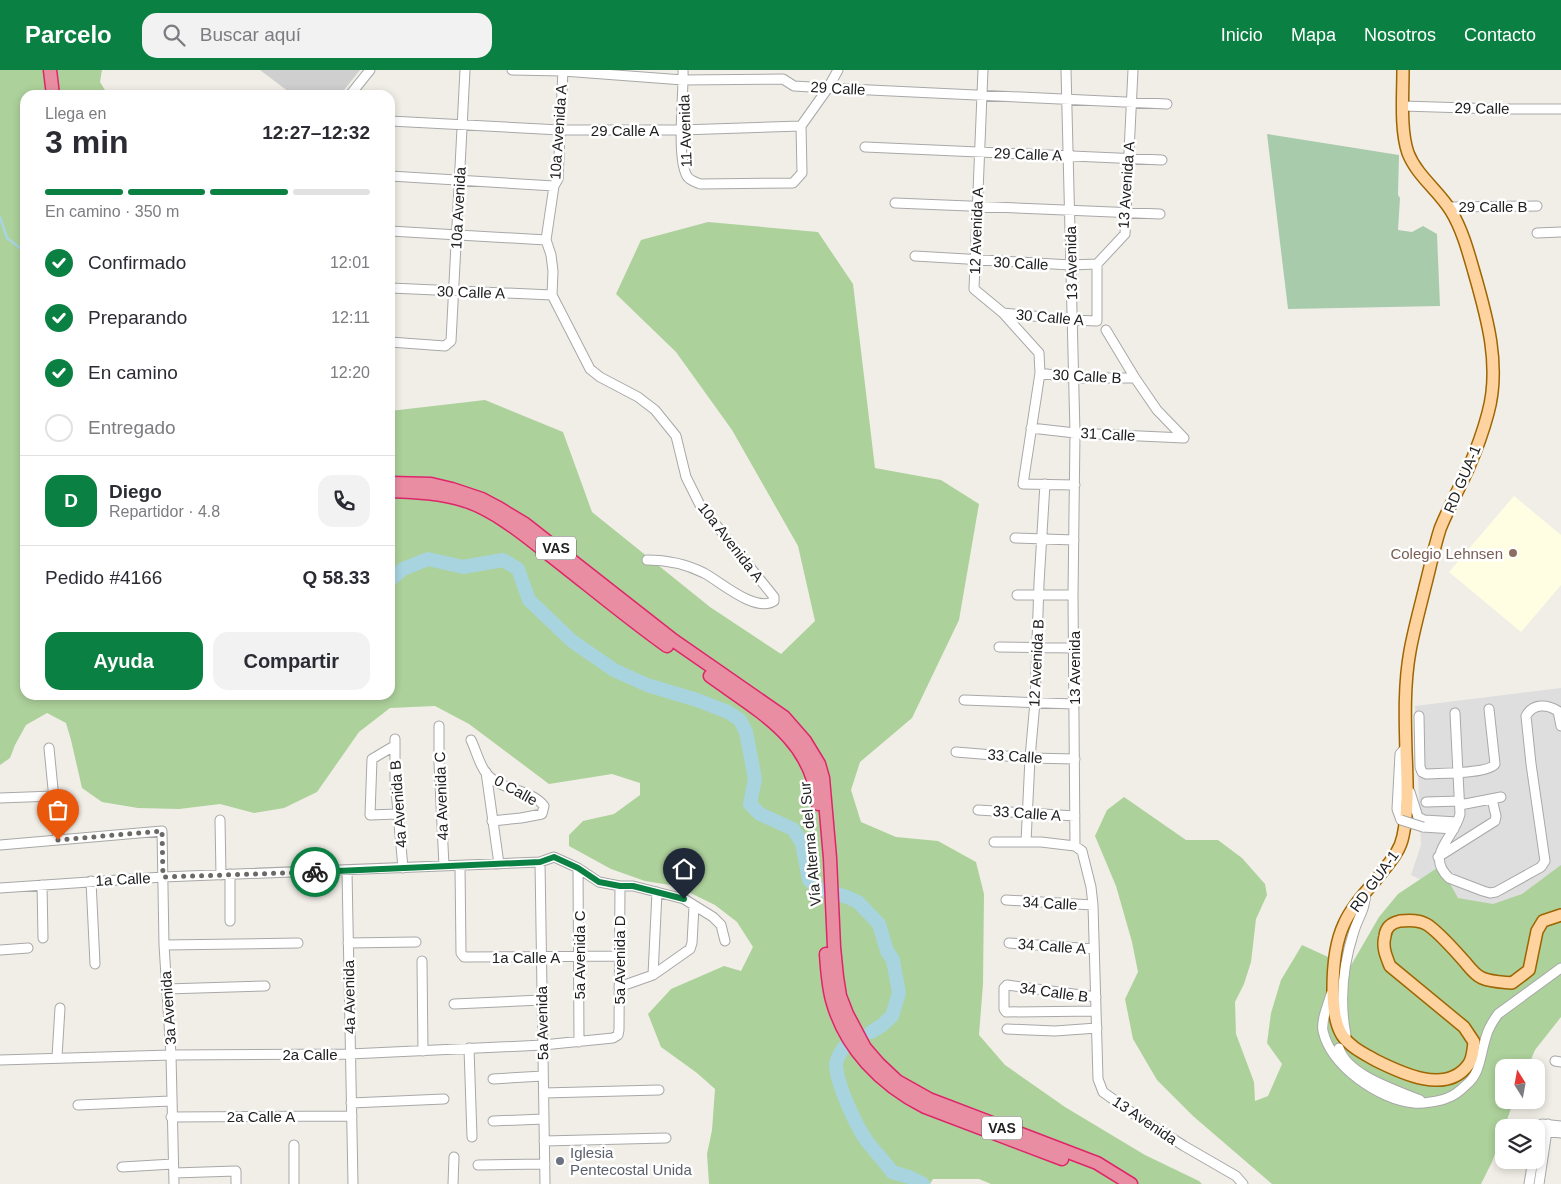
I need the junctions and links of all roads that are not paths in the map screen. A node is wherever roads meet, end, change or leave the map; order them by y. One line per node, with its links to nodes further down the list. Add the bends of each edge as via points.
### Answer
1 (50, 70): 14 (highway)
2 (58, 70): 15 (highway)
3 (370, 70): 16 (street)
4 (465, 70): 24 (street, 10a Avenida)
5 (512, 70): 6 (street, 29 Calle)
6 (563, 70): 12 (street, 29 Calle); 26 (street, 10a Avenida A)
7 (838, 70): 13 (street)
8 (983, 70): 17 (street, 12 Avenida A)
9 (1066, 70): 18 (street, 13 Avenida)
10 (1133, 70): 19 (street, 13 Avenida A)
11 (1403, 70): 21 (main road, RD GUA-1)
12 (683, 75): 13 (street, 29 Calle, via 783,79 794,86); 27 (street, 11 Avenida)
13 (828, 88): 17 (street, 29 Calle); 25 (street)
14 (52, 90)
15 (60, 90)
16 (354, 90)
17 (982, 95): 18 (street, 29 Calle); 29 (street, 12 Avenida A)
18 (1067, 99): 19 (street, 29 Calle); 30 (street, 13 Avenida)
19 (1132, 103): 20 (street, 29 Calle); 31 (street, 13 Avenida A)
20 (1167, 104)
21 (1404, 106): 22 (street, 29 Calle); 39 (main road, RD GUA-1, via 1405,142 1409,156)
22 (1561, 109)
23 (395, 121): 24 (street, 29 Calle A)
24 (462, 125): 26 (street, 29 Calle A); 34 (street, 10a Avenida)
25 (801, 126): 27 (street, 29 Calle A); 27 (street, 11 Avenida, via 802,173 793,183 700,184 688,178 683,168)
26 (560, 130): 27 (street, 29 Calle A); 35 (street, 10a Avenida A, via 558,179)
27 (682, 130)
28 (865, 148): 29 (street, 29 Calle A)
29 (980, 152): 30 (street, 29 Calle A); 37 (street, 12 Avenida A)
30 (1068, 156): 31 (street, 29 Calle A); 40 (street, 13 Avenida)
31 (1129, 158): 32 (street, 29 Calle A); 41 (street, 13 Avenida A)
32 (1162, 160)
33 (395, 176): 34 (street)
34 (459, 180): 35 (street); 46 (street, 10a Avenida)
35 (554, 186): 47 (street, 10a Avenida A)
36 (895, 203): 37 (street)
37 (977, 206): 40 (street); 49 (street, 12 Avenida A)
38 (1537, 206): 39 (street, 29 Calle B)
39 (1448, 207): 88 (main road, RD GUA-1, via 1458,224 1480,293 1494,363 1492,389 1489,410 1474,456 1440,529 1410,651 1404,697)
40 (1070, 210): 41 (street); 51 (street, 13 Avenida)
41 (1126, 212): 42 (street); 50 (street, 13 Avenida A, via 1125,234)
42 (1160, 214)
43 (395, 231): 46 (street)
44 (1561, 232): 45 (street)
45 (1537, 233)
46 (456, 235): 47 (street); 53 (street, 10a Avenida)
47 (546, 240): 54 (street, 10a Avenida A, via 553,270)
48 (915, 256): 49 (street, 30 Calle)
49 (975, 260): 51 (street, 30 Calle); 55 (street, 12 Avenida A, via 974,289)
50 (1097, 264): 51 (street, 30 Calle); 56 (street, 30 Calle A, via 1097,321)
51 (1070, 265): 56 (street, 13 Avenida)
52 (395, 288): 53 (street, 30 Calle A)
53 (453, 291): 54 (street, 30 Calle A); 58 (street, 10a Avenida, via 451,341 447,345)
54 (552, 295): 71 (street, 10a Avenida A, via 590,369 655,410 676,436 686,477 700,505 774,601 758,603 704,573 675,562)
55 (1003, 313): 56 (street, 30 Calle A); 59 (street, 12 Avenida A, via 1039,353)
56 (1072, 320): 60 (street, 13 Avenida)
57 (1106, 330): 61 (street)
58 (395, 342)
59 (1040, 373): 60 (street, 30 Calle B); 62 (street, 12 Avenida A)
60 (1074, 378): 61 (street, 30 Calle B); 63 (street, 13 Avenida)
61 (1135, 378): 63 (street, 31 Calle, via 1157,410 1184,438)
62 (1031, 428): 63 (street, 31 Calle); 65 (street, 12 Avenida A, via 1023,484)
63 (1075, 433): 66 (street, 13 Avenida)
64 (395, 483): 78 (highway, Vía Alterna del Sur / VAS, via 431,484 482,499 497,507 525,524)
65 (1046, 484): 66 (street); 69 (street, 12 Avenida B)
66 (1075, 485): 70 (street, 13 Avenida)
67 (395, 491): 78 (highway, Vía Alterna del Sur / VAS, via 430,493 482,508 519,531 642,628)
68 (1015, 538): 69 (street)
69 (1042, 539): 70 (street); 73 (street, 12 Avenida B)
70 (1074, 540): 74 (street, 13 Avenida)
71 (647, 560)
72 (1017, 595): 73 (street)
73 (1039, 595): 74 (street); 76 (street, 12 Avenida B)
74 (1073, 595): 77 (street, 13 Avenida)
75 (999, 647): 76 (street)
76 (1037, 648): 77 (street); 80 (street, 12 Avenida B)
77 (1074, 648): 81 (street, 13 Avenida)
78 (699, 662): 173 (highway, Vía Alterna del Sur / VAS, via 750,699 777,724 790,737 809,767 821,795 828,907 843,1016 858,1053)
79 (964, 700): 80 (street)
80 (1035, 702): 81 (street); 91 (street, 12 Avenida B)
81 (1074, 704): 92 (street, 13 Avenida)
82 (1489, 709): 94 (street, via 1495,764 1491,769)
83 (1455, 713): 94 (street)
84 (1419, 716): 94 (street, via 1422,772)
85 (439, 726): 115 (street, 4a Avenida C)
86 (1561, 726): 112 (street, via 1558,711 1554,708 1535,707 1526,716 1545,854 1541,867 1502,890 1490,893 1449,878)
87 (471, 740): 93 (street, 0 Calle)
88 (1406, 747): 95 (main road, RD GUA-1); 106 (street, bridge, via 1400,754 1399,763 1397,809 1401,820 1424,827)
89 (49, 748): 96 (street)
90 (956, 752): 91 (street, 33 Calle)
91 (1030, 758): 92 (street, 33 Calle); 101 (street, 12 Avenida B)
92 (1075, 759): 103 (street, 13 Avenida)
93 (486, 772): 105 (street); 105 (street, 0 Calle, via 495,781 526,794 544,806 542,814)
94 (1457, 772): 99 (street)
95 (1407, 782): 106 (street, via 1418,817); 126 (main road, RD GUA-1, via 1403,839 1397,852)
96 (54, 796): 97 (street); 107 (street)
97 (0, 798)
98 (1426, 802): 99 (street)
99 (1460, 803): 106 (street); 112 (street, via 1496,798 1495,821)
100 (978, 810): 101 (street, 33 Calle A)
101 (1028, 813): 103 (street, 33 Calle A); 109 (street, 12 Avenida B)
102 (397, 814): 102 (street, 4a Avenida B, via 395,743 372,759 370,815); 117 (street, 4a Avenida B)
103 (1075, 816): 111 (street, 13 Avenida)
104 (220, 820): 120 (street)
105 (492, 821): 114 (street)
106 (1456, 825): 112 (street)
107 (58, 840): 110 (street); 121 (street, 3a Avenida, via 162,831)
108 (994, 842): 109 (street)
109 (1026, 842): 111 (street)
110 (0, 845)
111 (1075, 846): 129 (street, 13 Avenida, via 1082,851)
112 (1438, 857)
113 (540, 862): 114 (street, 1a Calle); 118 (street, 1a Calle, via 554,857); 145 (street, 5a Avenida)
114 (499, 864): 116 (street, 1a Calle)
115 (444, 866): 116 (street, 1a Calle); 117 (street, 1a Calle)
116 (460, 866): 145 (street, 1a Calle A, via 461,953 464,957)
117 (403, 868): 119 (street, 1a Calle)
118 (578, 868): 124 (street, 1a Calle, via 599,882); 143 (street, 5a Avenida C)
119 (347, 870): 120 (street, 1a Calle); 137 (street, 4a Avenida)
120 (226, 875): 121 (street, 1a Calle); 132 (street)
121 (163, 877): 122 (street, 1a Calle); 139 (street, 3a Avenida)
122 (91, 881): 123 (street, 1a Calle); 147 (street)
123 (42, 884): 125 (street, 1a Calle); 133 (street)
124 (620, 886): 127 (street, 1a Calle); 144 (street, 5a Avenida D)
125 (0, 888)
126 (1366, 891): 151 (main road, RD GUA-1, via 1344,924); 161 (street, via 1366,906 1354,929 1347,955 1342,986)
127 (657, 892): 130 (street, 1a Calle, via 684,899); 149 (street)
128 (1006, 900): 129 (street, 34 Calle)
129 (1093, 905): 141 (street, 13 Avenida)
130 (694, 906): 134 (street, 1a Calle, via 721,926); 149 (street, via 690,949)
131 (1561, 915): 161 (main road, via 1543,921 1537,932 1529,970 1512,983 1482,978 1427,924 1403,921 1388,926 1384,942 1390,966 1464,1027 1474,1042 1470,1064 1459,1074 1434,1081 1418,1078 1385,1065 1352,1046)
132 (230, 920)
133 (43, 938)
134 (725, 941)
135 (416, 942): 137 (street)
136 (298, 943): 139 (street)
137 (348, 943): 169 (street, 4a Avenida)
138 (1009, 943): 141 (street, 34 Calle A)
139 (164, 946): 153 (street, 3a Avenida)
140 (28, 948): 142 (street)
141 (1094, 949): 154 (street, 13 Avenida)
142 (0, 950)
143 (579, 956): 144 (street, 1a Calle A); 145 (street, 1a Calle A); 164 (street, 5a Avenida C)
144 (619, 956): 152 (street, 5a Avenida D)
145 (541, 957): 155 (street, 5a Avenida)
146 (422, 961): 168 (street)
147 (95, 964)
148 (1561, 968): 180 (street, via 1498,1014 1488,1031 1478,1070 1472,1080 1447,1099)
149 (653, 975): 152 (street)
150 (265, 986): 153 (street)
151 (1333, 986): 161 (main road, RD GUA-1, via 1335,1016); 163 (street, via 1323,1030)
152 (619, 987): 162 (street, 5a Avenida D)
153 (166, 989): 170 (street, 3a Avenida)
154 (1096, 998): 158 (street, 13 Avenida); 158 (street, 34 Calle B, via 1007,985 1004,988 1006,1012)
155 (542, 1000): 156 (street); 165 (street, 5a Avenida)
156 (454, 1004)
157 (60, 1008): 171 (street)
158 (1096, 1011): 159 (street, 13 Avenida)
159 (1096, 1028): 160 (street, via 1055,1031); 210 (street, 13 Avenida, via 1098,1079 1103,1092 1236,1176)
160 (1007, 1029)
161 (1343, 1033): 163 (street, via 1331,1035)
162 (618, 1035): 164 (street, 2a Calle)
163 (1327, 1041): 180 (street, via 1329,1048 1356,1078 1393,1099)
164 (579, 1042): 165 (street, 2a Calle)
165 (543, 1045): 166 (street, 2a Calle); 174 (street, 5a Avenida)
166 (469, 1048): 168 (street, 2a Calle); 191 (street)
167 (1339, 1048): 180 (street, via 1341,1056 1371,1079)
168 (423, 1050): 169 (street, 2a Calle)
169 (350, 1054): 170 (street, 2a Calle); 181 (street, 4a Avenida)
170 (171, 1056): 171 (street, 2a Calle); 179 (street, 3a Avenida)
171 (57, 1057): 172 (street, 2a Calle)
172 (0, 1060)
173 (874, 1066): 208 (highway, Vía Alterna del Sur / VAS, via 891,1087 925,1107 1094,1170); 209 (highway, Vía Alterna del Sur / VAS, via 929,1099 1097,1162)
174 (543, 1076): 175 (street); 177 (street, 5a Avenida)
175 (493, 1079)
176 (659, 1090): 177 (street)
177 (544, 1093): 185 (street, 5a Avenida)
178 (444, 1098): 181 (street)
179 (171, 1102): 182 (street); 184 (street, 3a Avenida)
180 (1425, 1102)
181 (351, 1103): 183 (street, 4a Avenida)
182 (78, 1105)
183 (352, 1116): 184 (street, 2a Calle A); 205 (street, 4a Avenida)
184 (171, 1117): 199 (street, 3a Avenida)
185 (544, 1119): 186 (street); 193 (street, 5a Avenida)
186 (494, 1121)
187 (1561, 1126): 188 (street)
188 (1545, 1130)
189 (1545, 1131): 190 (street)
190 (1561, 1134)
191 (472, 1137)
192 (666, 1138): 193 (street)
193 (544, 1141): 196 (street, 5a Avenida)
194 (294, 1145): 204 (street)
195 (454, 1157): 206 (street)
196 (545, 1164): 197 (street); 207 (street, 5a Avenida)
197 (478, 1165)
198 (122, 1167): 199 (street)
199 (174, 1168): 202 (street, 3a Avenida); 203 (street, via 236,1171)
200 (1532, 1169): 211 (street)
201 (1540, 1169): 212 (street)
202 (174, 1184)
203 (236, 1184)
204 (294, 1184)
205 (353, 1184)
206 (453, 1184)
207 (545, 1184)
208 (1117, 1184)
209 (1131, 1184)
210 (1243, 1184)
211 (1529, 1184)
212 (1539, 1184)

